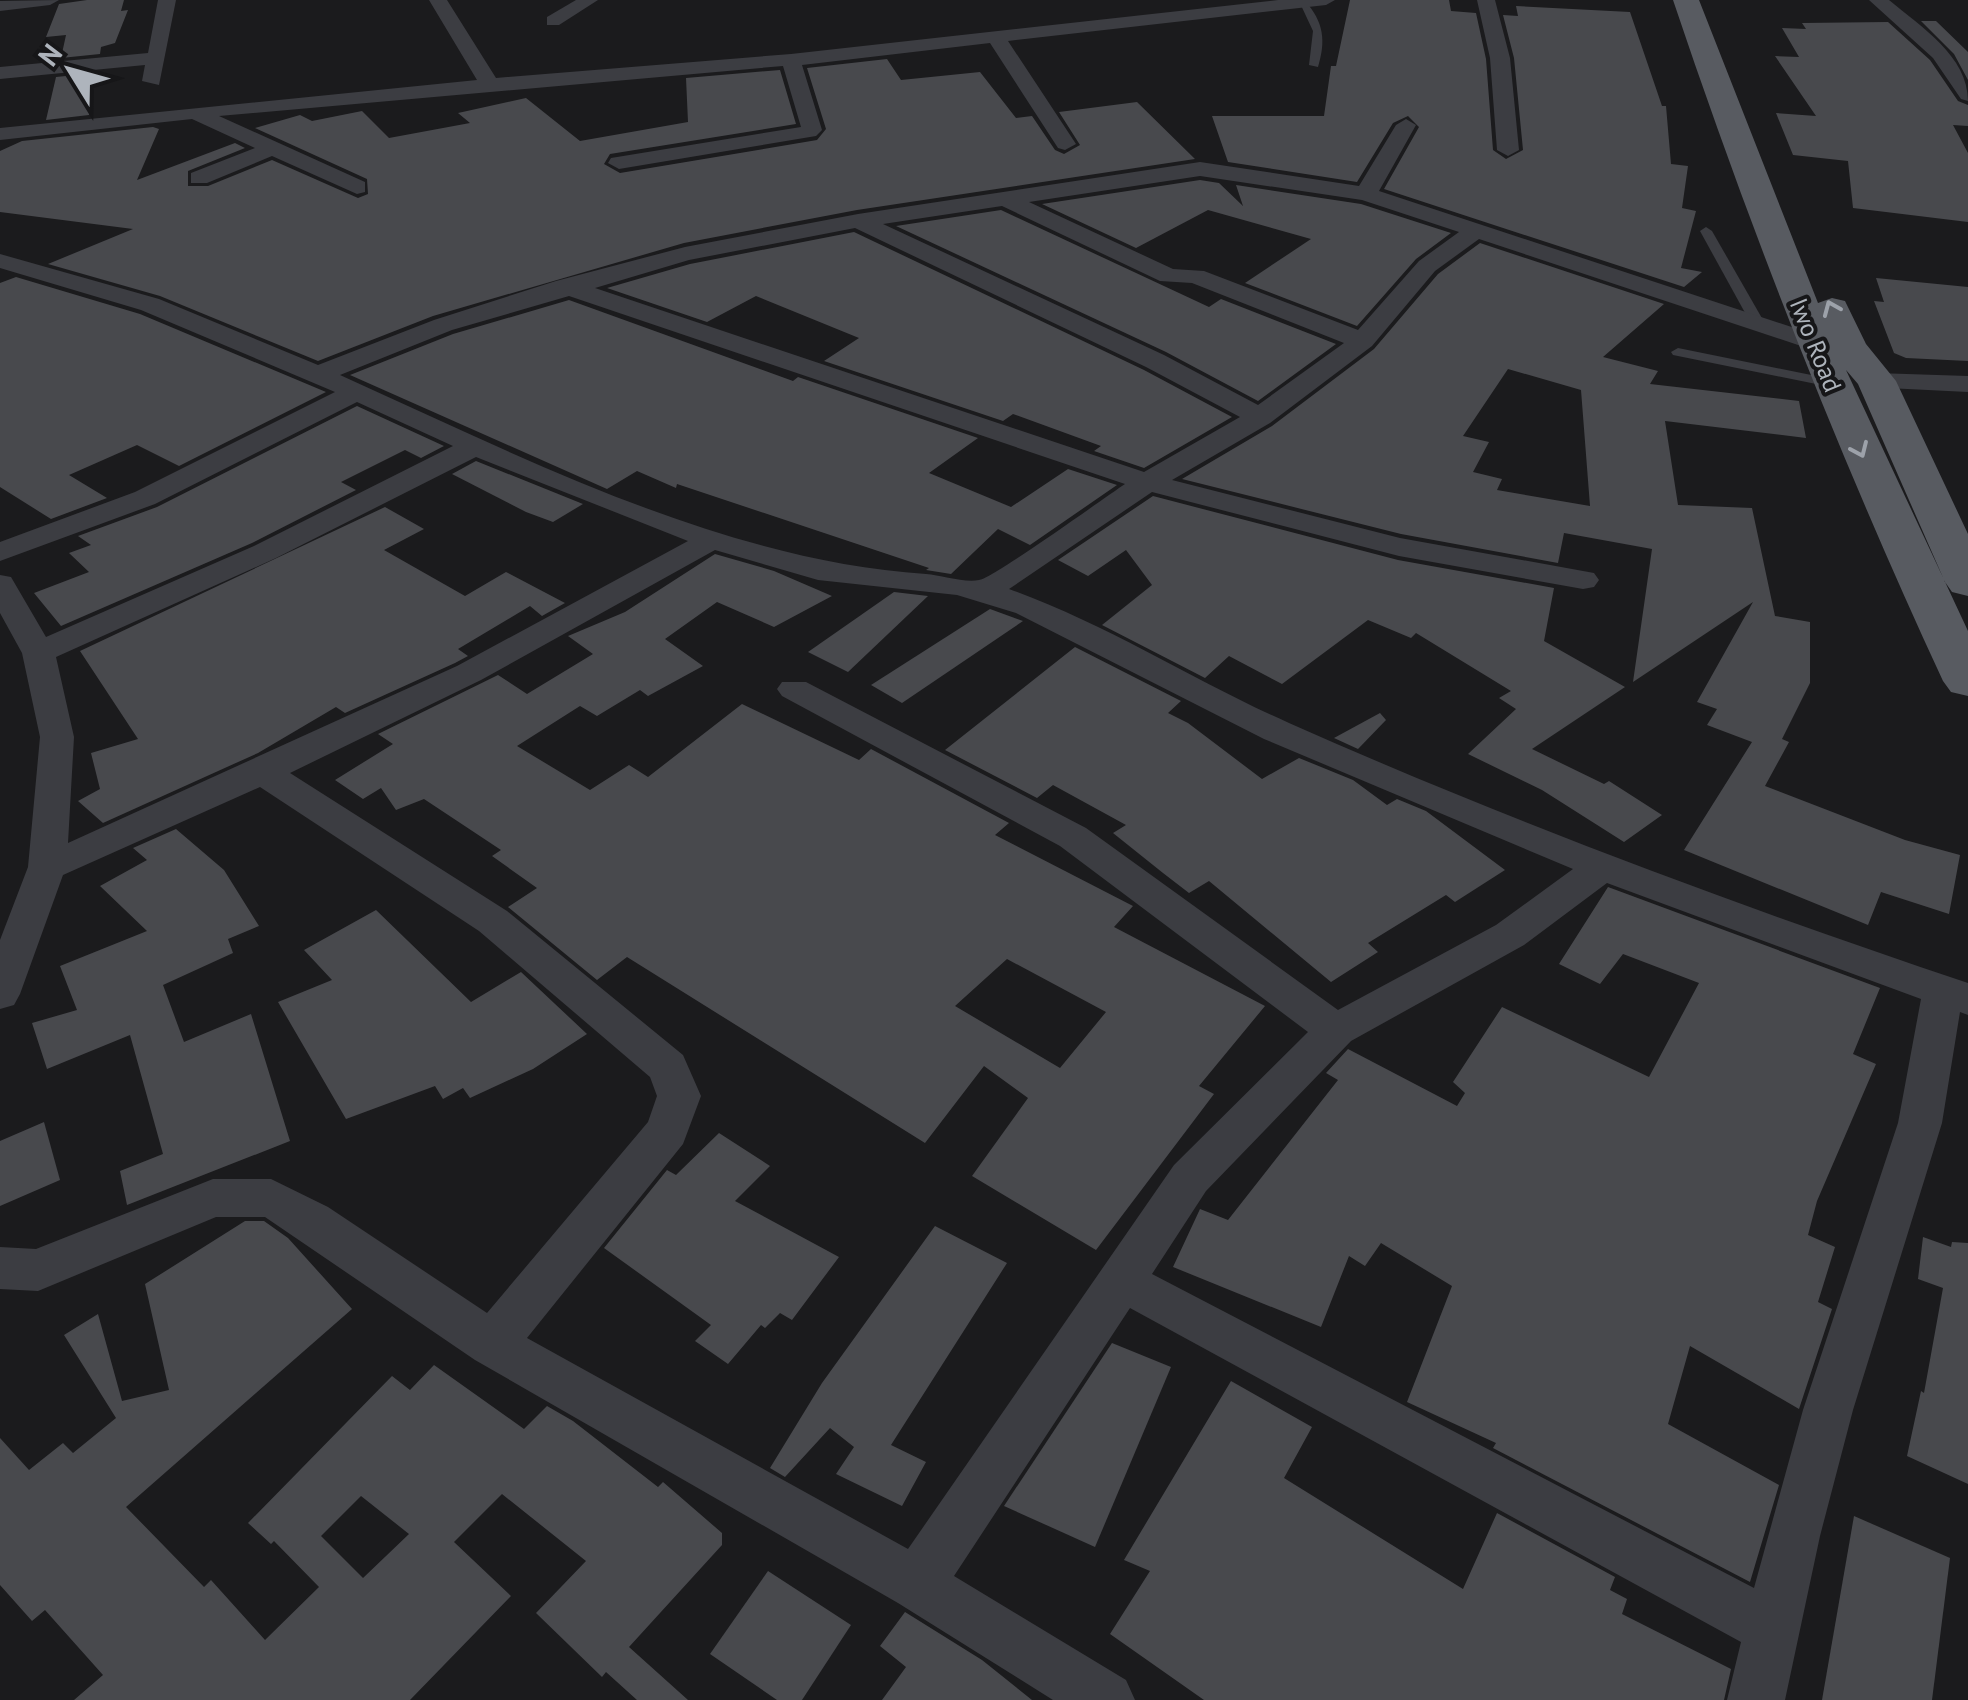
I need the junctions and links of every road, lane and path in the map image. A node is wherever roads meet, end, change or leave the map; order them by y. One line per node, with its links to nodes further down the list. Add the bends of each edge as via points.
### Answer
1 (50, 0): 11 (street)
2 (168, 0): 14 (street)
3 (438, 0): 19 (street)
4 (589, 0): 12 (street)
5 (1326, 0): 10 (street)
6 (1486, 0): 26 (street, via 1502,72)
7 (1686, 0): 27 (main road, Iwo Road)
8 (1710, 0): 27 (main road, Iwo Road)
9 (1878, 0): 20 (street, via 1940,54)
10 (1302, 3): 13 (street); 16 (lane, via 1320,29)
11 (0, 6)
12 (552, 21)
13 (996, 38): 15 (street); 24 (street)
14 (154, 58): 17 (street); 18 (street)
15 (791, 60): 19 (street); 28 (street, via 809,132)
16 (1314, 64)
17 (0, 73)
18 (152, 84)
19 (491, 86): 21 (street)
20 (1968, 96)
21 (198, 114): 23 (street); 25 (street)
22 (1406, 124): 31 (street)
23 (0, 134)
24 (1065, 144)
25 (274, 148): 29 (street); 30 (street)
26 (1508, 150)
27 (1754, 162): 40 (main road, Iwo Road); 43 (main road, Iwo Road, one-way to 27, via 1848,348)
28 (620, 163)
29 (199, 178)
30 (357, 187)
31 (1366, 194): 32 (street, via 1200,169); 34 (street)
32 (1003, 198): 33 (street); 39 (street, via 1169,276 1195,276)
33 (858, 220): 37 (street); 47 (street)
34 (1477, 230): 38 (street); 39 (street, via 1427,266)
35 (1706, 231): 38 (lane)
36 (0, 262): 42 (street, via 160,308)
37 (566, 286): 42 (street); 49 (street)
38 (1756, 320): 40 (street)
39 (1363, 340): 47 (street)
40 (1814, 342): 44 (main road, Iwo Road)
41 (1678, 352): 44 (lane)
42 (320, 373): 46 (street)
43 (1876, 381): 45 (street); 53 (main road, Iwo Road)
44 (1831, 382): 57 (main road, Iwo Road, one-way to 57)
45 (1968, 384)
46 (358, 391): 48 (street); 51 (street, via 146,498)
47 (1260, 417): 49 (street)
48 (473, 447): 50 (street); 56 (street, via 265,552)
49 (1148, 482): 52 (street, via 1399,547); 55 (street)
50 (714, 538): 55 (street, via 855,578); 59 (street, via 569,624)
51 (0, 552)
52 (1583, 580)
53 (1968, 582)
54 (0, 584): 56 (street)
55 (984, 591): 61 (street, via 1269,728)
56 (38, 653): 60 (street, via 57,737)
57 (1968, 680)
58 (794, 689): 64 (street, via 1073,838)
59 (264, 773): 60 (street); 67 (street, via 493,921 668,1067 679,1096 667,1131)
60 (47, 867): 62 (street)
61 (1602, 867): 63 (street); 64 (street, via 1510,935)
62 (0, 994)
63 (1956, 995): 69 (street, via 1828,1410)
64 (1336, 1030): 66 (street, via 1190,1178)
65 (0, 1268): 67 (street, via 38,1270 213,1198 271,1198)
66 (1117, 1280): 68 (street); 69 (street)
67 (492, 1344): 68 (street)
68 (917, 1584): 70 (street)
69 (1772, 1628): 71 (street)
70 (1106, 1700)
71 (1756, 1700)

